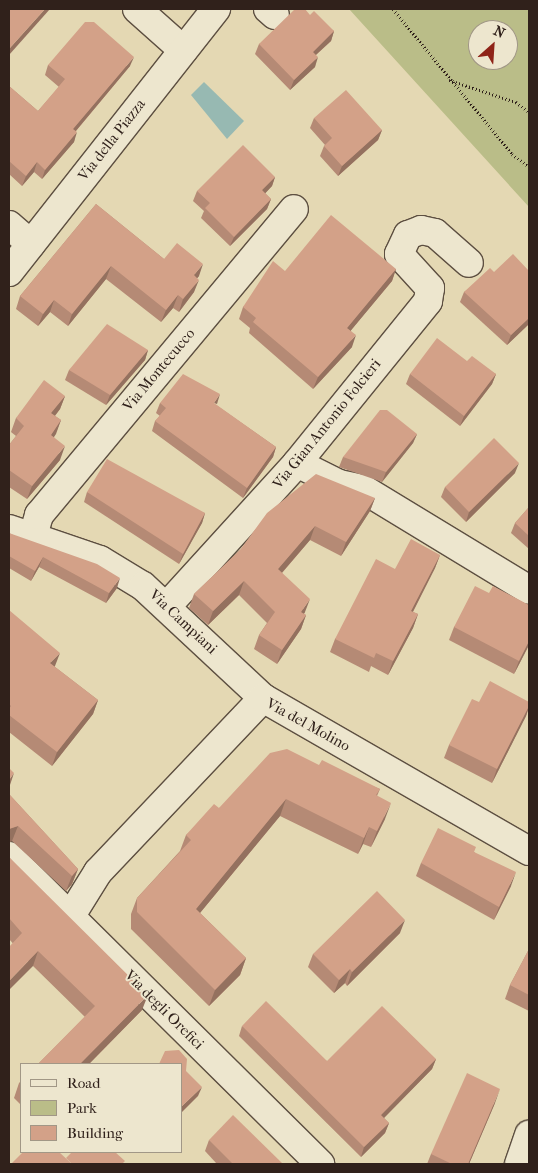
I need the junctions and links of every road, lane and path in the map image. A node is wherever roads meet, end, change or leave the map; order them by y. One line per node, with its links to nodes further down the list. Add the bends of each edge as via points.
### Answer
1 (137, 9): 4 (street)
2 (216, 9): 4 (street, Via della Piazza)
3 (393, 9): 5 (path)
4 (183, 50): 10 (street, Via della Piazza)
5 (449, 79): 6 (path, via 516,102); 7 (path, via 512,154)
6 (529, 112)
7 (529, 167)
8 (294, 208): 14 (street, Via Montecucco, via 39,515)
9 (9, 225): 10 (street)
10 (31, 244): 12 (street, Via della Piazza)
11 (469, 263): 13 (street, Via Gian Antonio Folcieri, via 435,233 421,230 408,235 399,254 430,288 428,301)
12 (9, 272)
13 (297, 462): 15 (street, via 339,484 363,490); 16 (street, Via Gian Antonio Folcieri)
14 (21, 532): 16 (street, Via Campiani, via 100,560)
15 (529, 590)
16 (168, 604): 17 (street, Via Campiani)
17 (263, 698): 18 (street, Via del Molino); 20 (street, Via del Molino, via 98,872)
18 (529, 851)
19 (9, 856): 20 (street, Via degli Orefici)
20 (70, 918): 22 (street, Via degli Orefici)
21 (529, 1135): 23 (street)
22 (320, 1164)
23 (519, 1164)

